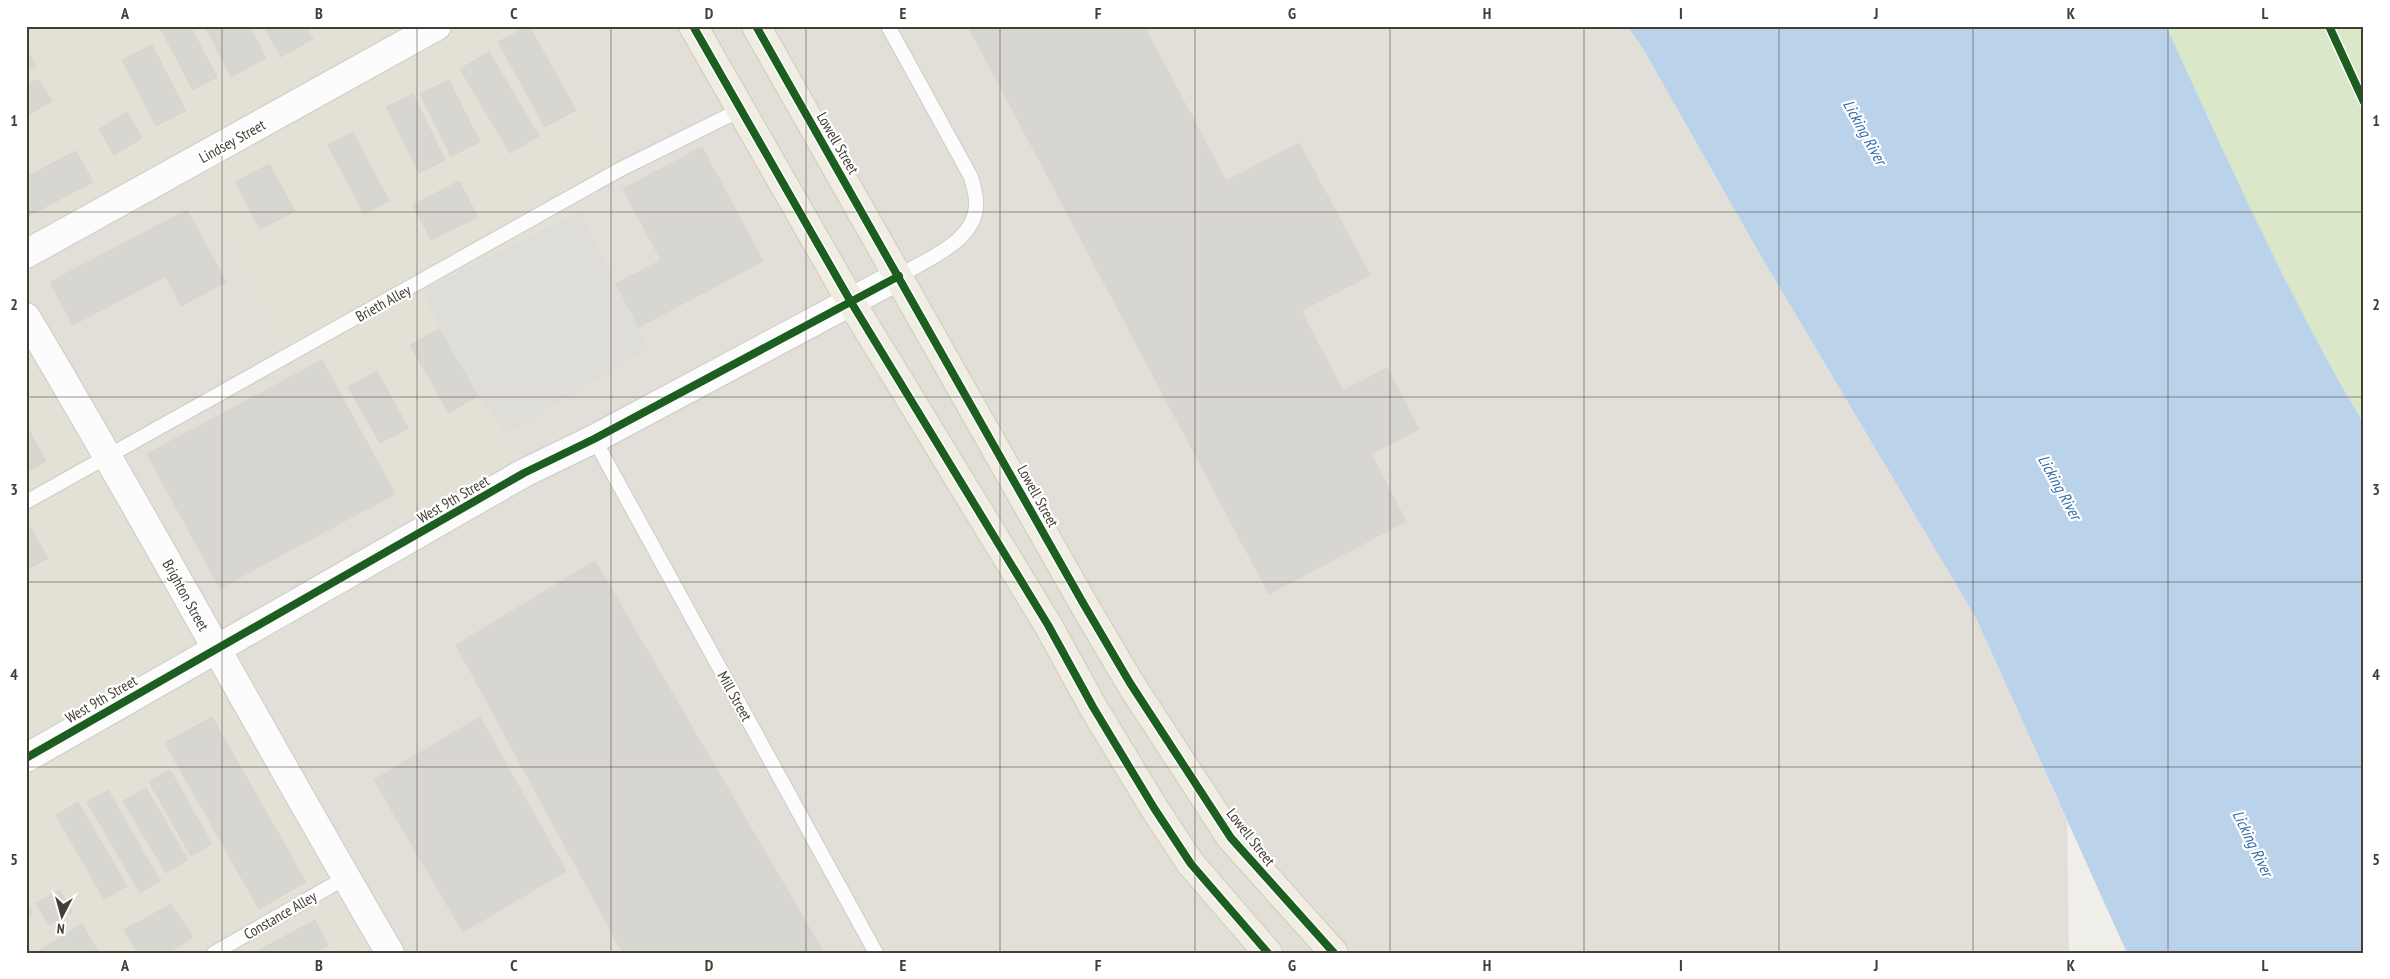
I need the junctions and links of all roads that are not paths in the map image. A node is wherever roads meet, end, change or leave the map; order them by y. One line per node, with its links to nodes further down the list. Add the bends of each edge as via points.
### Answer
1 (437, 26): 6 (street, Lindsey Street)
2 (693, 26): 5 (main road)
3 (756, 26): 7 (main road, Lowell Street)
4 (888, 26): 7 (lane, via 971,177 976,201 975,215 958,240)
5 (742, 109): 8 (main road); 11 (lane, Brieth Alley, via 619,170)
6 (26, 254)
7 (899, 276): 8 (street, West 9th Street); 20 (main road, Lowell Street, via 1083,603 1231,838)
8 (851, 302): 10 (street, West 9th Street); 19 (main road, via 1048,625 1154,808 1191,864)
9 (26, 316): 11 (street, Brighton Street)
10 (594, 439): 13 (street, West 9th Street, via 524,474); 18 (lane, Mill Street)
11 (109, 456): 12 (lane, Brieth Alley); 13 (street, Brighton Street)
12 (26, 502)
13 (216, 650): 14 (street, West 9th Street); 15 (street, Brighton Street)
14 (26, 758)
15 (346, 878): 16 (lane, Constance Alley); 17 (street, Brighton Street)
16 (214, 953)
17 (390, 953)
18 (876, 953)
19 (1268, 953)
20 (1334, 953)

